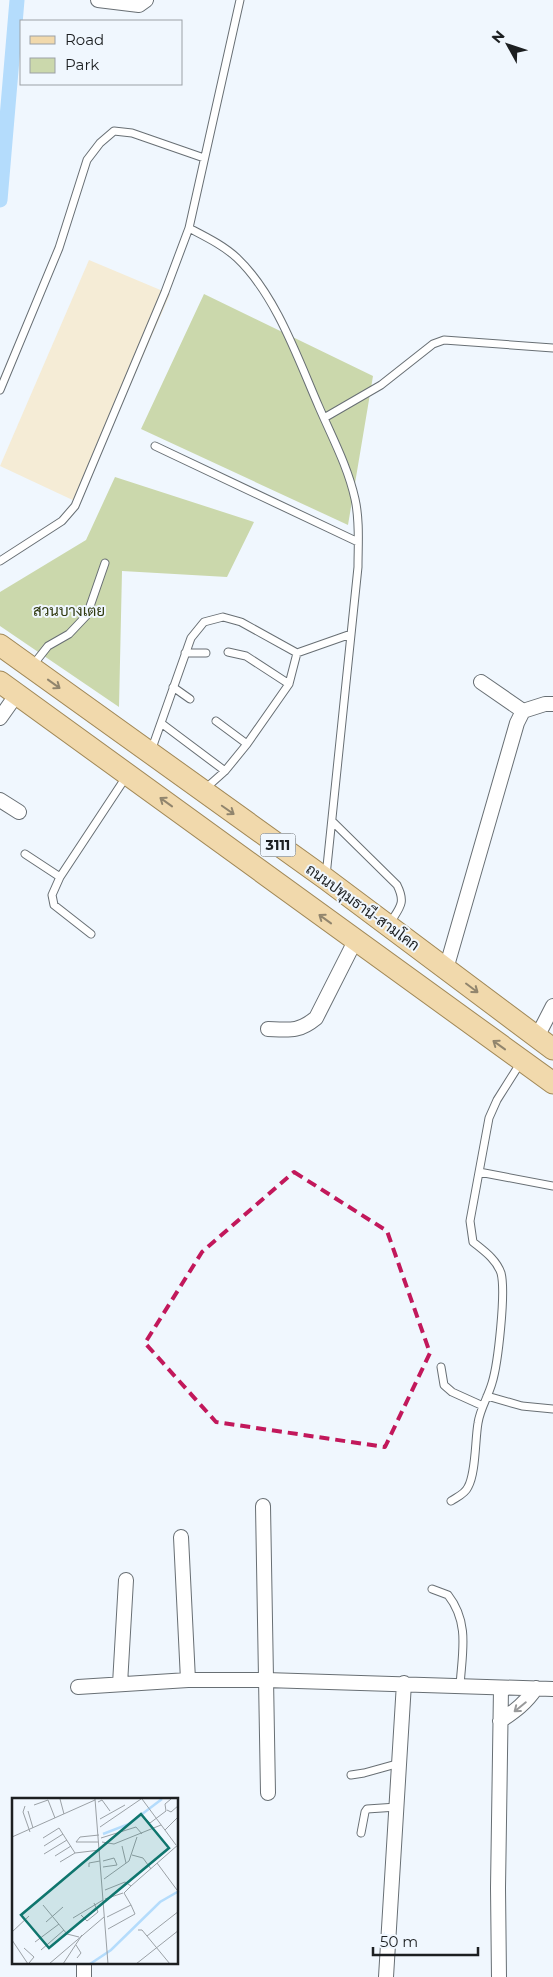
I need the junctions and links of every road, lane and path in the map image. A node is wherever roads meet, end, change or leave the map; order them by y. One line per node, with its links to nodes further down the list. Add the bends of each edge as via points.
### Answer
1 (98, 0): 2 (street, via 138,5)
2 (146, 0)
3 (240, 0): 4 (lane)
4 (204, 158): 5 (lane); 7 (lane, via 132,133 114,131 100,142 87,160 59,248)
5 (189, 228): 8 (lane, via 238,259 264,291 280,318); 11 (lane, via 75,506 62,521)
6 (553, 348): 8 (lane, via 444,340 433,344 381,385)
7 (0, 390)
8 (324, 418): 10 (lane, via 355,499)
9 (155, 446): 10 (lane)
10 (358, 542): 13 (lane)
11 (0, 561)
12 (105, 563): 19 (lane, via 87,615 69,634 48,646)
13 (351, 634): 18 (lane); 37 (lane)
14 (0, 645): 19 (main road, ถนนปทุมธานี-สามโคก / 3111)
15 (228, 652): 21 (lane, via 246,656)
16 (185, 653): 17 (lane); 18 (lane, via 191,638 204,622 224,617 241,622); 22 (lane)
17 (206, 653)
18 (297, 653): 21 (lane)
19 (31, 668): 31 (main road, ถนนปทุมธานี-สามโคก / 3111, one-way to 31)
20 (481, 682): 26 (street)
21 (289, 684): 30 (lane)
22 (173, 687): 24 (lane); 29 (lane)
23 (8, 688): 27 (street); 33 (main road, 3111)
24 (190, 699)
25 (553, 704): 26 (street)
26 (523, 711): 44 (street)
27 (0, 718)
28 (216, 720): 30 (lane)
29 (161, 723): 31 (lane); 32 (lane)
30 (247, 744): 32 (lane)
31 (150, 754): 34 (main road, ถนนปทุมธานี-สามโคก / 3111)
32 (225, 771): 34 (lane)
33 (128, 775): 39 (lane); 43 (main road, 3111, one-way to 33)
34 (202, 791): 40 (main road, ถนนปทุมธานี-สามโคก / 3111, one-way to 40)
35 (0, 800): 36 (street)
36 (18, 812)
37 (332, 821): 40 (lane); 41 (lane, via 392,880 402,895 402,903)
38 (25, 854): 39 (lane)
39 (60, 877): 42 (lane, via 52,895 54,905)
40 (326, 879): 41 (main road, ถนนปทุมธานี-สามโคก / 3111)
41 (388, 925): 44 (main road, ถนนปทุมธานี-สามโคก / 3111)
42 (91, 934)
43 (355, 941): 46 (street, via 316,1018 296,1030); 48 (main road, 3111, one-way to 43)
44 (446, 969): 47 (main road, ถนนปทุมธานี-สามโคก / 3111, one-way to 47)
45 (553, 1006): 47 (street)
46 (268, 1029)
47 (545, 1043)
48 (522, 1061): 49 (main road, 3111); 50 (lane, via 489,1118)
49 (553, 1083)
50 (479, 1172): 51 (lane); 53 (lane, via 471,1233 474,1242 496,1264 501,1274 502,1294 495,1372)
51 (553, 1186)
52 (441, 1367): 54 (lane, via 444,1385)
53 (487, 1396): 54 (lane); 55 (lane, via 522,1406)
54 (483, 1406): 56 (lane, via 468,1487)
55 (553, 1409)
56 (451, 1501)
57 (263, 1506): 62 (street)
58 (181, 1537): 61 (street)
59 (126, 1580): 64 (street)
60 (432, 1589): 65 (lane, via 448,1595 461,1616 464,1639)
61 (188, 1680): 62 (street); 64 (street)
62 (266, 1680): 63 (street); 73 (street)
63 (404, 1683): 65 (street); 71 (street)
64 (120, 1684): 66 (street)
65 (460, 1686): 67 (street)
66 (78, 1687)
67 (501, 1688): 68 (street); 70 (street)
68 (536, 1688): 69 (street); 70 (street, one-way to 70, via 528,1701)
69 (553, 1689)
70 (500, 1721): 79 (street)
71 (400, 1763): 72 (lane); 74 (street)
72 (351, 1775)
73 (268, 1793)
74 (398, 1807): 75 (lane, via 367,1809); 78 (street)
75 (361, 1833)
76 (84, 1964): 77 (street)
77 (84, 1977)
78 (386, 1977)
79 (499, 1977)

